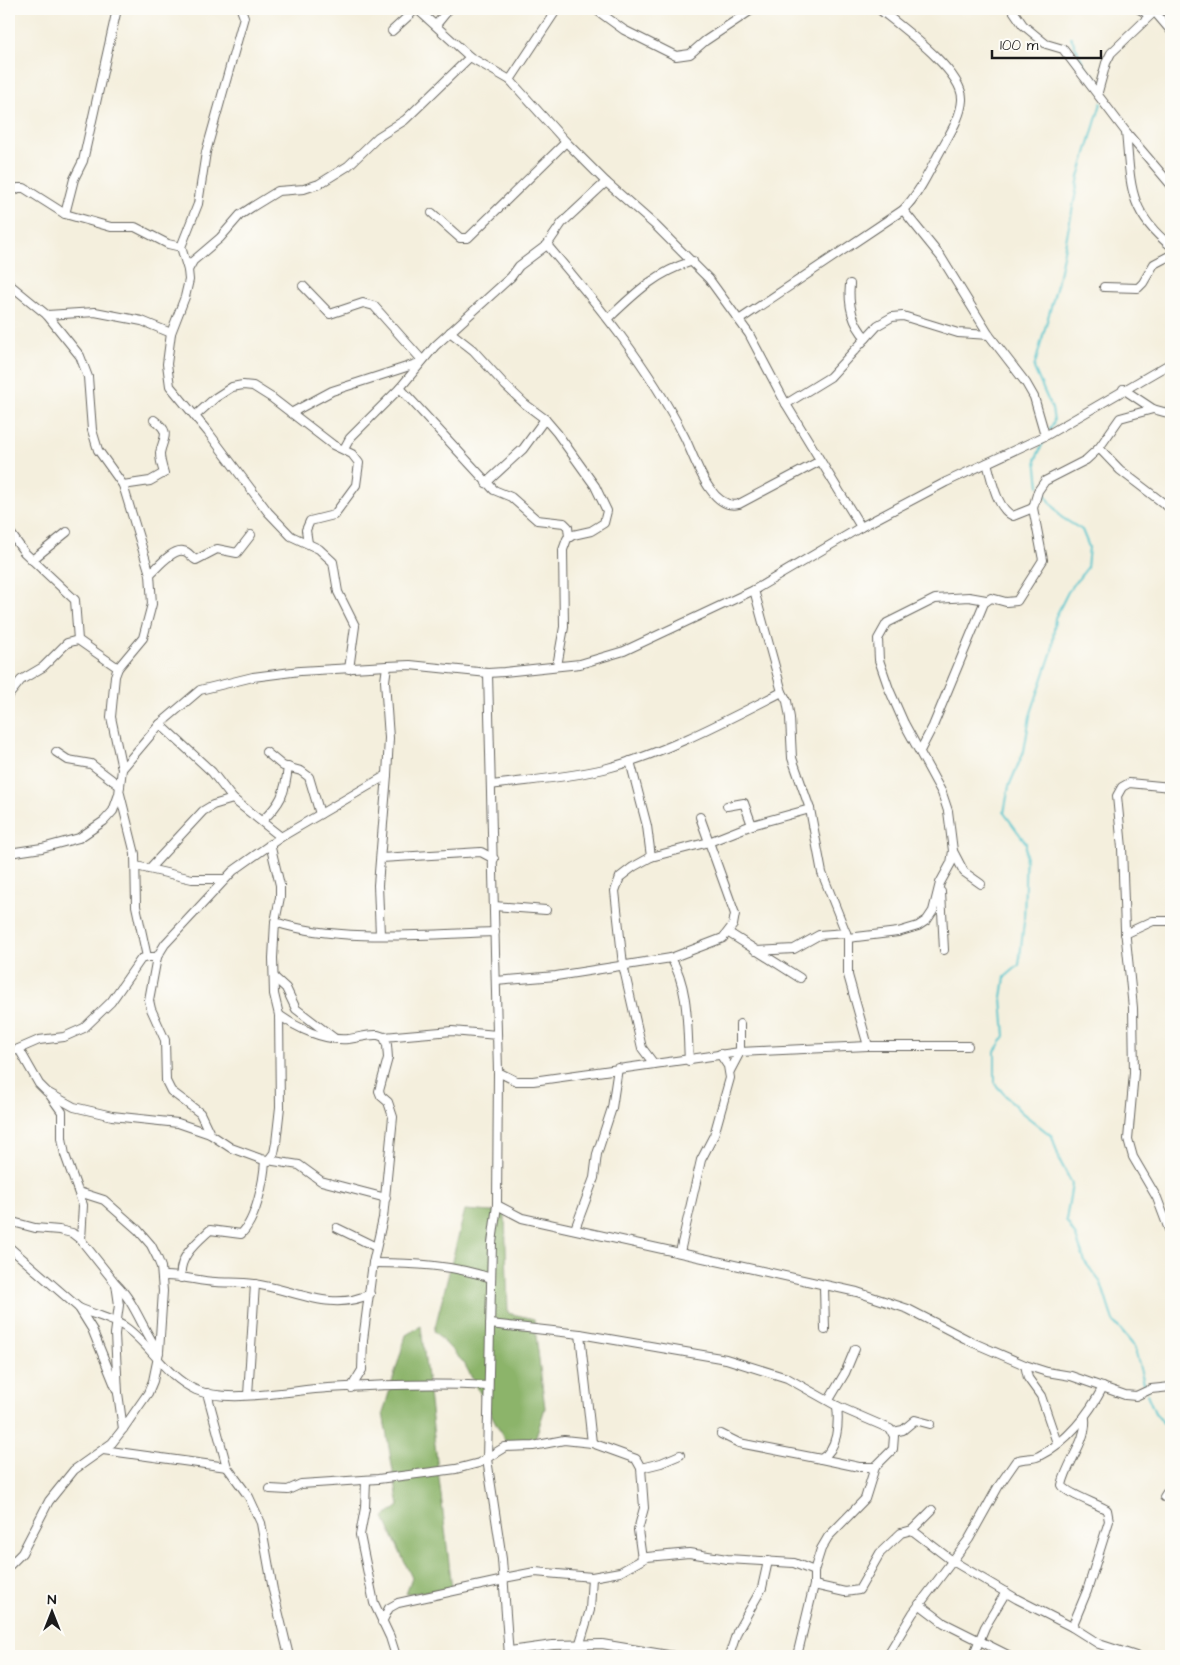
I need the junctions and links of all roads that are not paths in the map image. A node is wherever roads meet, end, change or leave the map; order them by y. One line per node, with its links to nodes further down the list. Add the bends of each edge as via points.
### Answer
1 (117, 9): 25 (street, via 83,161 74,179)
2 (241, 9): 28 (street, via 244,17 206,152 198,204)
3 (416, 9): 12 (street); 13 (street)
4 (449, 9): 12 (street)
5 (557, 9): 16 (street)
6 (595, 9): 7 (street, via 624,30 681,57)
7 (753, 9)
8 (879, 9): 23 (street, via 937,58 960,85 963,98 959,116 915,196)
9 (1012, 9): 17 (street, via 1023,25 1046,44 1064,49)
10 (1139, 9): 11 (street)
11 (1154, 12): 14 (street); 17 (street, via 1108,58)
12 (436, 25): 15 (street)
13 (392, 31)
14 (1171, 31)
15 (470, 57): 16 (street); 31 (street, via 405,120 378,137 348,166 319,184 278,192 252,207 202,252)
16 (510, 80): 19 (street)
17 (1098, 92): 18 (street)
18 (1126, 132): 21 (street); 27 (street, via 1129,182 1134,199 1143,216)
19 (566, 142): 20 (street); 24 (street, via 468,238 460,238)
20 (606, 182): 26 (street, via 562,223); 30 (street)
21 (1171, 186)
22 (9, 194): 25 (street, via 24,188)
23 (903, 210): 38 (street); 41 (street, via 945,263)
24 (432, 213)
25 (65, 214): 28 (street, via 111,226 135,227 164,243)
26 (547, 245): 37 (street); 40 (street, via 519,266)
27 (1171, 246)
28 (180, 247): 31 (street)
29 (1171, 255): 35 (street, via 1154,264 1138,288)
30 (693, 261): 37 (street, via 676,266 645,283); 38 (street)
31 (188, 270): 39 (street, via 188,289)
32 (9, 284): 36 (street)
33 (850, 284): 42 (street, via 848,299 855,323)
34 (304, 286): 43 (street, via 330,314 363,303 374,306)
35 (1104, 287)
36 (47, 315): 39 (street, via 95,312 142,321); 60 (street, via 73,345 84,364 92,430 98,450)
37 (609, 318): 57 (street, via 656,387 684,435 708,487 717,498 730,506 739,504)
38 (739, 320): 47 (street, via 750,334)
39 (171, 332): 51 (street, via 167,364 170,386)
40 (450, 332): 43 (street); 52 (street, via 473,350 525,404)
41 (989, 335): 42 (street, via 950,332 904,316 883,322); 54 (street, via 1034,397)
42 (866, 338): 47 (street, via 830,377)
43 (421, 361): 45 (street); 49 (street, via 332,391)
44 (1171, 363): 46 (street)
45 (400, 388): 56 (street, via 372,413); 59 (street)
46 (1123, 389): 48 (street); 54 (street)
47 (786, 404): 57 (street)
48 (1153, 409): 50 (street); 55 (street, via 1120,418)
49 (291, 413): 51 (street, via 253,386 243,385 232,387); 56 (street)
50 (1171, 414)
51 (195, 416): 68 (street, via 268,512 291,536)
52 (546, 419): 59 (street, via 523,449); 67 (street, via 595,486 607,511 604,523 591,531)
53 (154, 420): 60 (street, via 165,433 160,456 164,473 150,480)
54 (1044, 436): 58 (street)
55 (1099, 448): 61 (street, via 1080,465 1045,481); 62 (street, via 1120,470)
56 (344, 449): 68 (street, via 359,463 356,485 334,515 310,521 306,530)
57 (820, 461): 63 (street)
58 (987, 462): 61 (street, via 1006,513 1013,516); 63 (street)
59 (486, 483): 67 (street, via 511,497 537,520 564,523)
60 (123, 484): 70 (street)
61 (1033, 508): 72 (street, via 1042,562 1017,601)
62 (1171, 509)
63 (861, 527): 71 (street)
64 (9, 531): 69 (street)
65 (67, 532): 69 (street)
66 (251, 535): 70 (street, via 237,553 217,549 196,560 181,551 170,556)
67 (569, 537): 75 (street, via 562,560 564,627)
68 (308, 543): 77 (street, via 327,554 333,562 340,598 353,620 355,634)
69 (32, 560): 73 (street, via 76,600)
70 (150, 574): 76 (street, via 152,604 143,638)
71 (754, 590): 75 (street, via 624,651 580,664); 79 (street)
72 (986, 600): 82 (street); 82 (street, via 969,597 935,599 891,620 878,639 879,660 904,723)
73 (78, 640): 76 (street); 80 (street, via 67,643)
74 (387, 666): 77 (street); 78 (street, via 427,666); 88 (street)
75 (557, 666): 78 (street)
76 (118, 668): 87 (street, via 111,717)
77 (349, 669): 81 (street, via 253,677 200,690)
78 (488, 673): 89 (street)
79 (782, 692): 85 (street, via 708,729); 94 (street, via 790,718 792,758)
80 (9, 695)
81 (160, 724): 87 (street); 92 (street, via 212,772)
82 (920, 750): 102 (street, via 948,811)
83 (56, 752): 91 (street, via 68,760 91,764)
84 (266, 752): 86 (street)
85 (630, 761): 89 (street, via 604,769); 104 (street, via 647,826)
86 (288, 767): 95 (street, via 309,777); 97 (street, via 283,796)
87 (122, 769): 91 (street)
88 (387, 775): 95 (street); 105 (street)
89 (491, 786): 106 (street)
90 (1171, 787): 118 (street, via 1129,783 1117,796)
91 (120, 790): 103 (street, via 113,811 79,838); 107 (street)
92 (233, 799): 97 (street); 108 (street, via 203,811)
93 (727, 806): 98 (street, via 744,803)
94 (810, 809): 98 (street); 120 (street, via 822,873)
95 (320, 814): 99 (street)
96 (700, 817): 100 (street)
97 (262, 821): 99 (street)
98 (752, 824): 100 (street)
99 (281, 837): 101 (street)
100 (709, 842): 104 (street); 117 (street, via 735,914)
101 (270, 844): 109 (street); 115 (street, via 280,885)
102 (953, 851): 110 (street, via 951,863); 111 (street, via 964,872)
103 (9, 853)
104 (651, 857): 126 (street, via 626,871 615,890)
105 (381, 858): 106 (street, via 476,852); 119 (street, via 378,885)
106 (494, 859): 112 (street)
107 (136, 866): 108 (street); 123 (street, via 136,906)
108 (149, 868): 109 (street, via 185,878)
109 (224, 879): 124 (street)
110 (940, 883): 120 (street, via 933,911 918,926 898,932); 121 (street)
111 (981, 884)
112 (494, 906): 113 (street); 116 (street)
113 (546, 910)
114 (1171, 921): 118 (street, via 1153,922)
115 (274, 922): 119 (street, via 299,930); 127 (street)
116 (495, 932): 119 (street); 129 (street)
117 (729, 933): 122 (street); 125 (street)
118 (1125, 934): 155 (street, via 1134,1054 1128,1139 1133,1157 1157,1198)
119 (380, 935)
120 (847, 936): 122 (street, via 819,936 794,949); 135 (street, via 848,975)
121 (944, 950)
122 (756, 951): 128 (street)
123 (147, 956): 124 (street); 137 (street, via 136,965 111,1002 84,1028)
124 (157, 956): 147 (street, via 149,1000 166,1040 166,1081 171,1091 200,1113)
125 (671, 958): 126 (street); 141 (street, via 680,973)
126 (623, 965): 129 (street, via 556,976); 142 (street, via 642,1048)
127 (274, 977): 130 (street); 134 (street, via 286,988 296,1009)
128 (800, 978)
129 (496, 981): 132 (street)
130 (278, 1015): 134 (street, via 294,1026); 148 (street, via 280,1107 276,1144)
131 (740, 1024): 138 (street)
132 (497, 1035): 133 (street, via 452,1031); 145 (street)
133 (384, 1037): 134 (street, via 371,1034); 150 (street, via 388,1058 379,1091 394,1117)
134 (335, 1038)
135 (868, 1046): 136 (street); 138 (street)
136 (968, 1046)
137 (19, 1049): 139 (street); 146 (street, via 35,1080)
138 (740, 1052): 140 (street); 144 (street)
139 (9, 1053)
140 (720, 1054): 141 (street); 144 (street)
141 (689, 1060): 142 (street)
142 (654, 1064): 143 (street)
143 (618, 1068): 145 (street, via 533,1081 516,1081); 154 (street, via 612,1108 594,1178)
144 (730, 1071): 159 (street, via 714,1135 701,1160)
145 (498, 1072): 151 (street)
146 (47, 1092): 147 (street, via 74,1107 94,1113 178,1122); 149 (street, via 62,1112 64,1155)
147 (210, 1134): 148 (street, via 231,1148)
148 (267, 1161): 150 (street, via 299,1165 321,1181); 162 (street, via 259,1200 245,1230 241,1234 210,1230 182,1260)
149 (79, 1192): 156 (street, via 84,1216); 161 (street, via 104,1200 138,1230 151,1245)
150 (386, 1198): 157 (street)
151 (497, 1205): 154 (street, via 522,1218); 163 (street)
152 (9, 1221): 156 (street, via 72,1233)
153 (337, 1228): 157 (street)
154 (575, 1229): 159 (street)
155 (1171, 1235)
156 (81, 1240): 164 (street)
157 (376, 1247): 160 (street)
158 (9, 1248): 168 (street)
159 (680, 1252): 166 (street)
160 (373, 1262): 163 (street, via 464,1268); 167 (street)
161 (162, 1276): 162 (street); 174 (street)
162 (181, 1278): 165 (street)
163 (492, 1278): 170 (street)
164 (116, 1284): 169 (street); 174 (street)
165 (255, 1284): 167 (street, via 323,1301 344,1302); 183 (street)
166 (824, 1285): 171 (street); 176 (street, via 908,1309)
167 (370, 1294): 180 (street, via 362,1340 362,1373)
168 (80, 1308): 169 (street); 181 (street)
169 (116, 1323): 175 (street, via 129,1330); 181 (street)
170 (490, 1324): 172 (street); 177 (street)
171 (826, 1330)
172 (580, 1334): 184 (street, via 726,1358 787,1378); 191 (street)
173 (855, 1349): 184 (street)
174 (160, 1352): 175 (street)
175 (157, 1360): 182 (street, via 194,1389); 188 (street, via 148,1393)
176 (1025, 1365): 178 (street); 192 (street, via 1028,1378 1041,1396)
177 (487, 1386): 180 (street); 196 (street)
178 (1104, 1387): 179 (street, via 1136,1396 1157,1388); 186 (street)
179 (1171, 1387)
180 (350, 1388): 183 (street)
181 (118, 1393): 188 (street)
182 (206, 1393): 183 (street); 197 (street)
183 (248, 1395)
184 (829, 1400): 185 (street)
185 (837, 1406): 189 (street, via 881,1423); 195 (street, via 836,1438 827,1455)
186 (1085, 1419): 192 (street); 217 (street, via 1083,1437 1062,1485 1067,1492 1107,1510 1109,1521)
187 (930, 1424): 189 (street, via 915,1420 903,1430)
188 (123, 1429): 193 (street)
189 (893, 1432): 198 (street, via 893,1449)
190 (721, 1434): 195 (street, via 738,1443)
191 (592, 1443): 196 (street, via 564,1440 505,1447); 199 (street, via 636,1459)
192 (1057, 1443): 207 (street, via 1039,1456 1016,1461 969,1539)
193 (103, 1450): 197 (street); 209 (street, via 74,1470 49,1501 22,1553)
194 (680, 1455): 199 (street)
195 (820, 1458): 198 (street, via 859,1467)
196 (487, 1459): 200 (street, via 456,1469); 212 (street)
197 (227, 1467): 223 (street, via 249,1497 261,1524)
198 (875, 1467): 210 (street, via 868,1494 828,1537)
199 (641, 1468): 206 (street, via 644,1508 638,1530)
200 (366, 1480): 202 (street, via 301,1484 288,1490); 216 (street, via 360,1535 374,1603)
201 (1171, 1486): 203 (street)
202 (270, 1489)
203 (1164, 1497)
204 (932, 1510): 205 (street)
205 (912, 1530): 207 (street); 213 (street, via 901,1533 880,1553 859,1590 845,1592)
206 (642, 1559): 208 (street, via 689,1553); 211 (street, via 620,1572)
207 (951, 1560): 214 (street); 215 (street)
208 (768, 1561): 210 (street, via 794,1563); 226 (street, via 762,1588 737,1632)
209 (9, 1566)
210 (814, 1572): 213 (street)
211 (592, 1577): 212 (street, via 535,1572); 219 (street, via 590,1610)
212 (504, 1579): 216 (street, via 398,1603 389,1608); 221 (street)
213 (814, 1585): 227 (street)
214 (1006, 1592): 217 (street); 218 (street)
215 (919, 1604): 218 (street, via 944,1623); 228 (street)
216 (382, 1622): 224 (street)
217 (1072, 1627): 220 (street)
218 (979, 1642): 229 (street); 230 (street)
219 (580, 1643): 221 (street); 222 (street)
220 (1107, 1646): 231 (street); 232 (street)
221 (510, 1654)
222 (663, 1655): 225 (street)
223 (289, 1656)
224 (396, 1656)
225 (674, 1656)
226 (729, 1656)
227 (797, 1656)
228 (887, 1656)
229 (973, 1656)
230 (1010, 1656)
231 (1106, 1656)
232 (1136, 1656)

